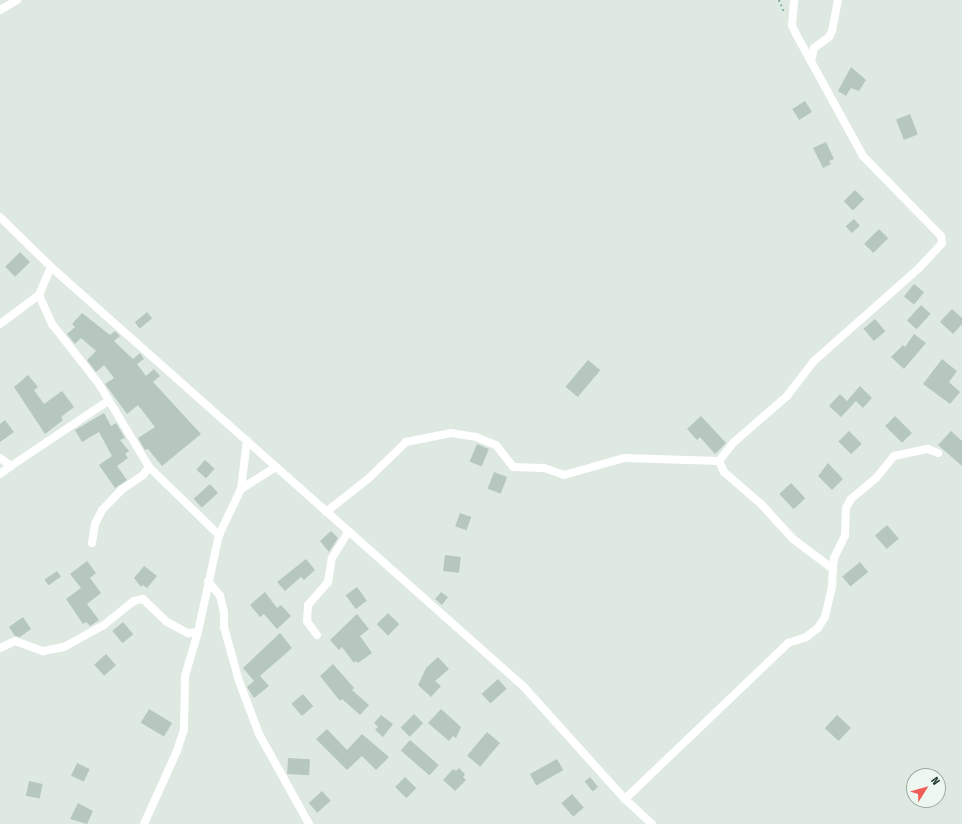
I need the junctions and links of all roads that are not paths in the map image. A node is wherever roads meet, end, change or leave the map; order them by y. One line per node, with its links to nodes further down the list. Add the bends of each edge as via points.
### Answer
1 (18, 0): 4 (street)
2 (794, 0): 5 (street, via 792,25)
3 (838, 0): 5 (street, via 832,31 829,37 814,48)
4 (0, 10)
5 (811, 61): 14 (street, via 863,156 941,236 942,243 920,268 814,361 787,396 733,443)
6 (0, 217): 7 (street)
7 (51, 266): 8 (street); 11 (street)
8 (39, 295): 9 (street); 10 (street, via 52,324 99,384)
9 (0, 324)
10 (108, 401): 15 (street); 16 (street)
11 (247, 440): 17 (street); 19 (street)
12 (938, 453): 24 (street, via 928,449 894,456 877,477 851,500 846,508 845,535 834,558)
13 (0, 458): 15 (street)
14 (719, 461): 20 (street, via 624,458 564,475 544,468 513,467 496,445 476,437 451,433 406,442 368,479); 24 (street, via 724,472 761,504 793,539)
15 (11, 466): 18 (street)
16 (149, 467): 22 (street); 23 (street, via 102,510)
17 (276, 467): 19 (street); 20 (street)
18 (0, 474)
19 (241, 489): 22 (street)
20 (326, 512): 21 (street)
21 (348, 532): 27 (street, via 332,558 328,582 308,605 307,621); 29 (street, via 524,687)
22 (219, 535): 25 (street)
23 (92, 543)
24 (833, 569): 29 (street, via 825,617 818,628 788,643)
25 (208, 580): 26 (street); 31 (street, via 220,596 224,627 239,681 259,734)
26 (198, 632): 28 (street, via 188,633 166,622 143,599 134,601 104,625 64,647 43,651 14,641); 30 (street, via 184,676 184,730 177,752)
27 (317, 635)
28 (0, 648)
29 (625, 799): 32 (street)
30 (144, 824)
31 (309, 824)
32 (652, 824)

